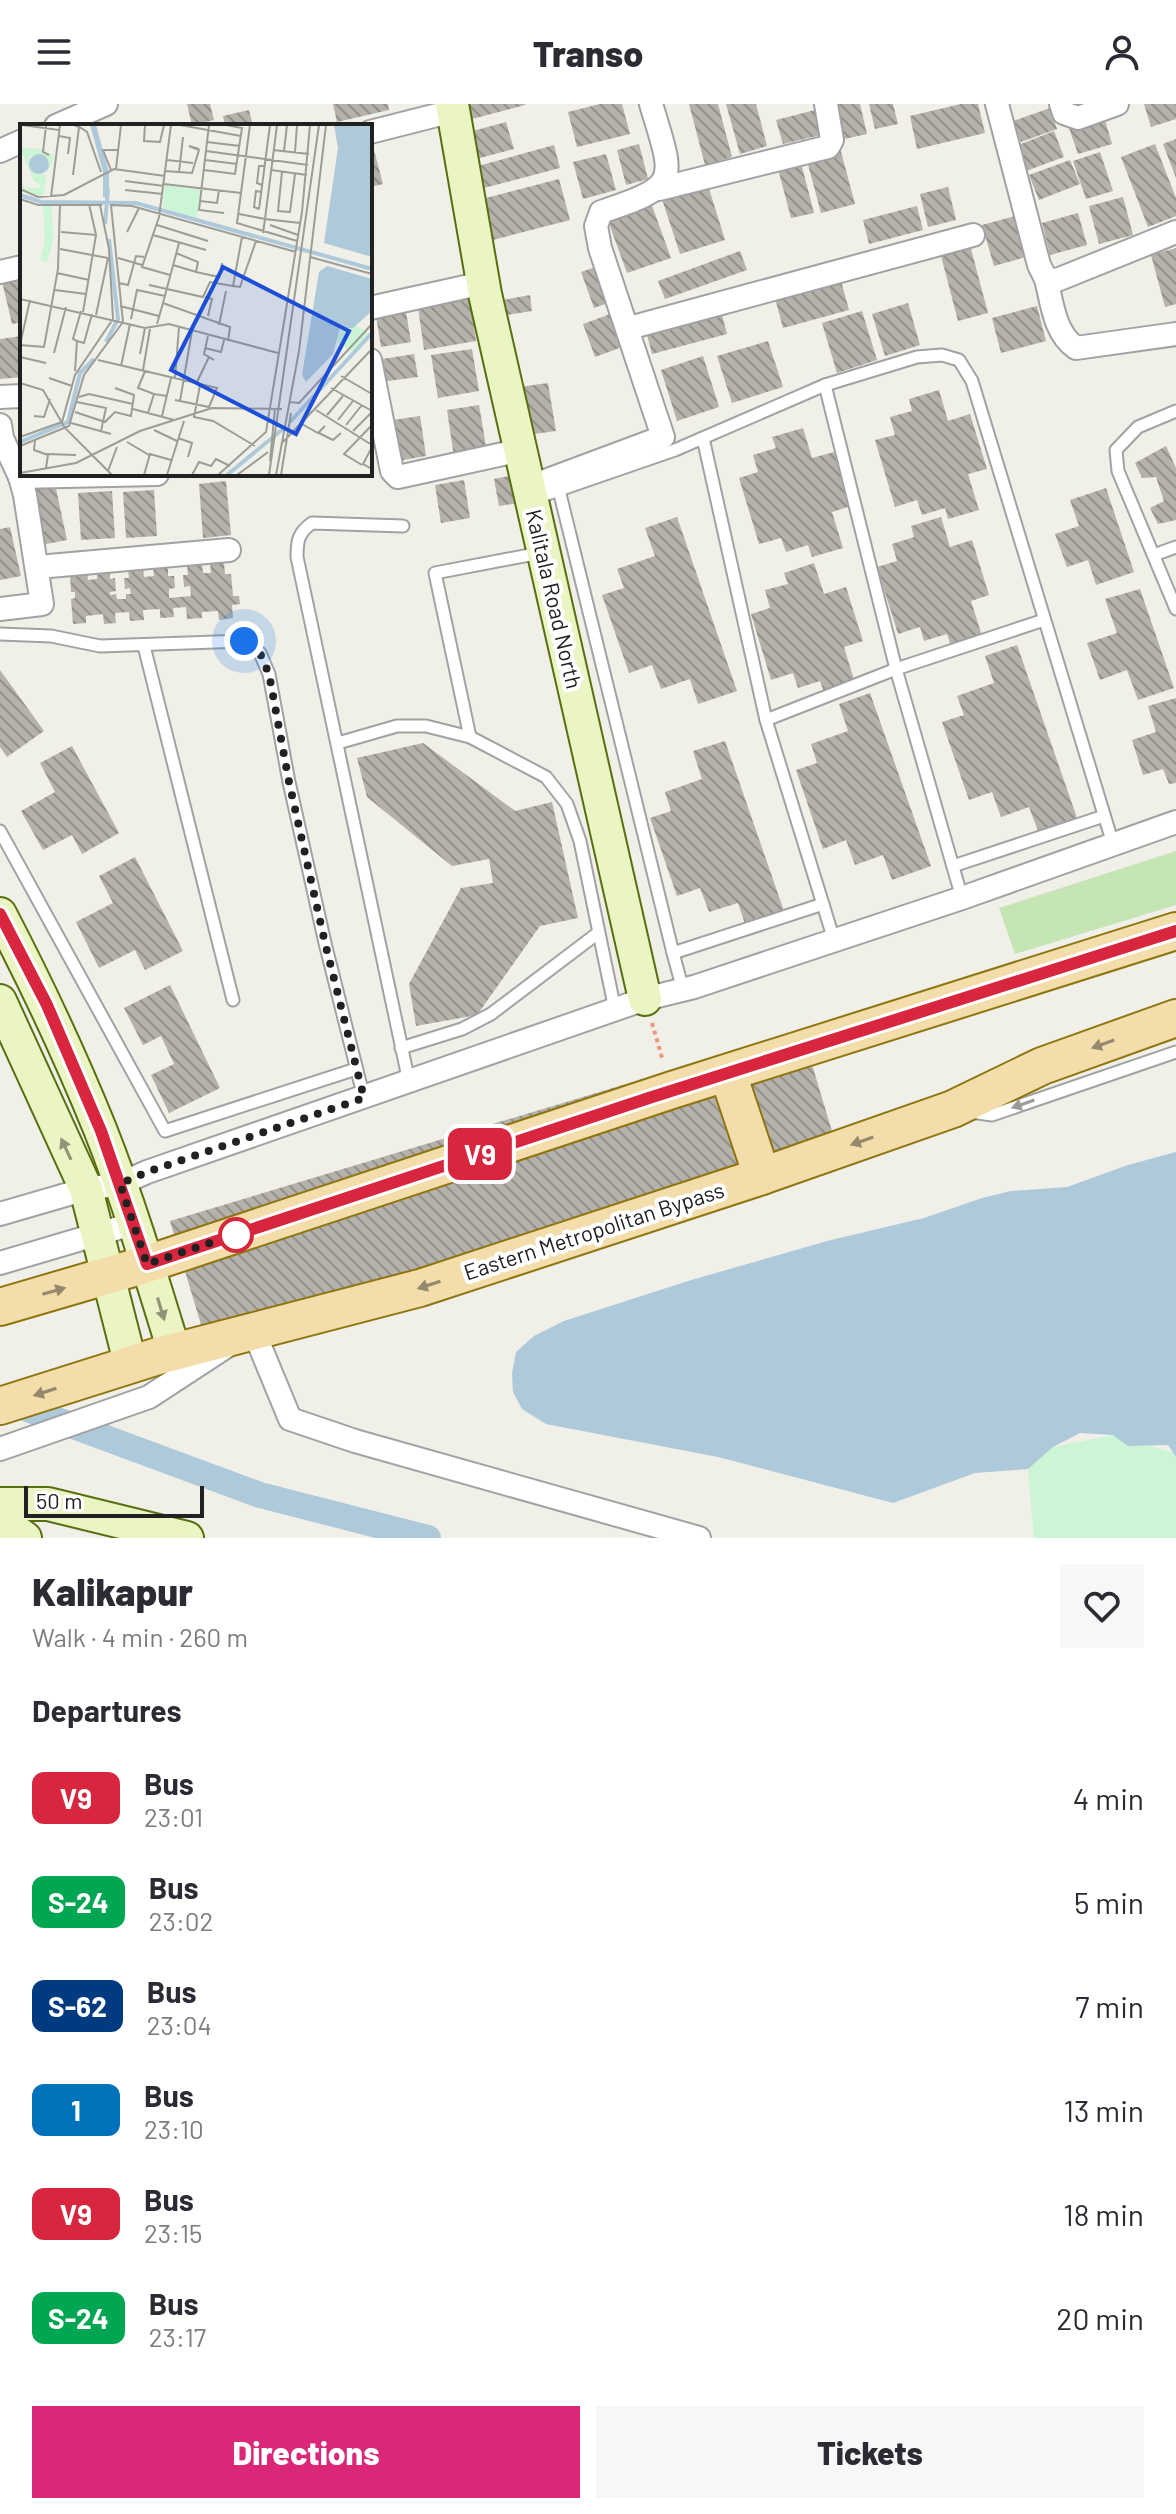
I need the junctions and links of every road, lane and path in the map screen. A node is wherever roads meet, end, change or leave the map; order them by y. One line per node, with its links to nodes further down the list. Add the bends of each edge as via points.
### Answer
1 (106, 104): 8 (street)
2 (651, 104): 12 (street, via 667,158)
3 (826, 104): 12 (street, via 832,140 828,147)
4 (997, 104): 17 (street)
5 (1061, 104): 6 (street, via 1064,113 1078,118)
6 (1117, 104)
7 (453, 108): 9 (street); 18 (main road, Kalitala Road North)
8 (61, 124)
9 (372, 131)
10 (20, 142): 11 (street)
11 (0, 151)
12 (659, 189): 20 (street, via 601,212 596,226)
13 (1176, 232): 17 (street, via 1057,280)
14 (973, 235): 20 (street)
15 (20, 267): 16 (street)
16 (0, 272)
17 (1046, 279): 21 (street, via 1059,330 1076,348)
18 (483, 283): 19 (street); 29 (main road, Kalitala Road North)
19 (372, 308)
20 (629, 328): 32 (street, via 663,437)
21 (1176, 334)
22 (372, 370): 29 (street, via 392,471 398,477)
23 (825, 385): 28 (lane); 41 (lane, via 917,357 959,360 972,381); 44 (lane)
24 (20, 396): 25 (street)
25 (0, 397)
26 (1176, 411): 37 (lane, via 1138,427 1116,450 1118,471)
27 (1, 434): 31 (street)
28 (703, 438): 32 (lane); 45 (lane)
29 (521, 450): 32 (main road, Kalitala Road North)
30 (66, 476): 31 (street)
31 (20, 477): 38 (street)
32 (540, 492): 36 (main road, Kalitala Road North); 59 (lane)
33 (403, 526): 47 (lane, via 312,523 297,539)
34 (1176, 547): 37 (lane)
35 (229, 550): 38 (street)
36 (544, 552): 46 (lane, via 435,573); 63 (main road, Kalitala Road North)
37 (1154, 555): 40 (lane)
38 (38, 567): 39 (street, via 42,604)
39 (0, 609)
40 (1176, 609)
41 (1044, 620): 44 (lane); 48 (lane)
42 (0, 634): 43 (lane)
43 (144, 646): 61 (lane); 67 (lane, via 244,641 260,653 269,674)
44 (896, 669): 45 (lane); 52 (lane)
45 (766, 720): 54 (lane)
46 (470, 737): 47 (lane, via 426,726 397,726); 57 (lane, via 546,777 567,804)
47 (338, 743): 65 (lane)
48 (1104, 816): 51 (lane); 52 (lane)
49 (1176, 822): 51 (street)
50 (0, 831): 67 (lane, via 165,1131)
51 (1113, 844): 53 (street)
52 (953, 866): 53 (lane)
53 (962, 898): 58 (street)
54 (823, 904): 58 (lane); 59 (lane)
55 (0, 914): 74 (main road, via 47,1005)
56 (1176, 931): 68 (main road)
57 (598, 933): 63 (lane); 65 (lane, via 491,1014)
58 (834, 940): 60 (street)
59 (673, 953): 60 (lane)
60 (683, 990): 63 (street)
61 (233, 1000)
62 (0, 1001): 75 (main road, one-way to 62)
63 (630, 1005): 69 (street); 70 (path)
64 (1176, 1018): 72 (main road, Eastern Metropolitan Bypass, one-way to 72, via 1042,1066)
65 (401, 1048): 69 (lane)
66 (1176, 1052): 72 (lane, one-way to 72, via 992,1115)
67 (356, 1069): 71 (lane)
68 (728, 1074): 70 (main road); 73 (main road)
69 (409, 1083): 71 (street)
70 (672, 1090): 80 (main road)
71 (364, 1098): 74 (street)
72 (953, 1109): 73 (main road, Eastern Metropolitan Bypass, one-way to 73)
73 (762, 1176): 83 (main road, Eastern Metropolitan Bypass, one-way to 83, via 420,1288)
74 (120, 1184): 75 (street); 77 (main road)
75 (86, 1189): 76 (street); 78 (main road)
76 (0, 1214)
77 (132, 1224): 78 (street); 80 (main road)
78 (97, 1235): 79 (street); 81 (main road)
79 (0, 1263)
80 (147, 1264): 81 (main road); 84 (main road, one-way to 84)
81 (107, 1276): 82 (main road, one-way to 81); 85 (main road)
82 (0, 1307)
83 (248, 1334): 84 (main road, Eastern Metropolitan Bypass); 87 (street, via 149,1397); 93 (street, via 290,1419)
84 (175, 1354): 85 (main road, Eastern Metropolitan Bypass)
85 (131, 1366): 86 (main road, Eastern Metropolitan Bypass, one-way to 86)
86 (0, 1406)
87 (0, 1449)
88 (0, 1504): 90 (main road, via 48,1504)
89 (0, 1520): 91 (main road)
90 (109, 1528): 92 (main road)
91 (25, 1538)
92 (187, 1538)
93 (699, 1538)

